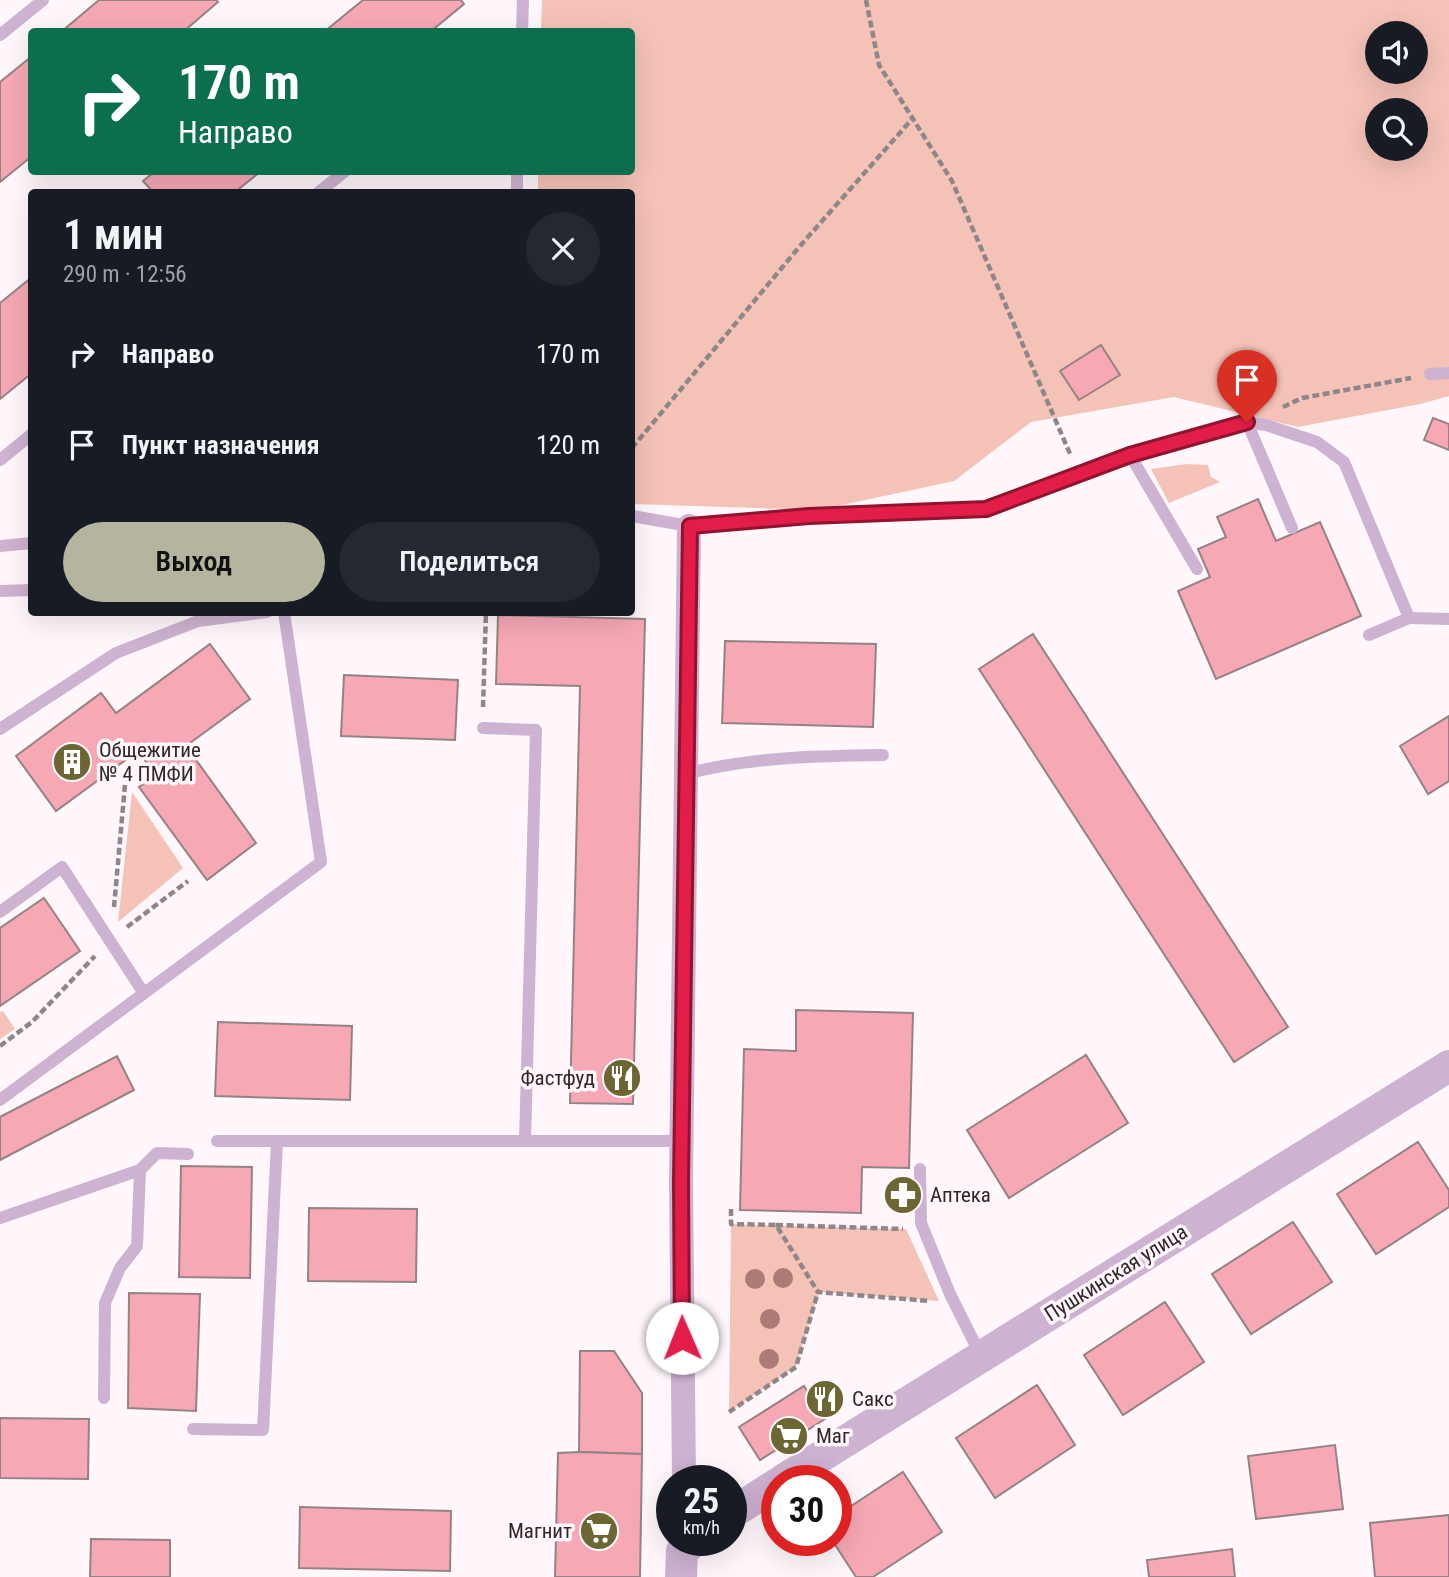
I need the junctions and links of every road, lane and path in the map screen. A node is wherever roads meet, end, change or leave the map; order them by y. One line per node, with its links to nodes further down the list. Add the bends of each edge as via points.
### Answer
1 (43, 0): 5 (lane)
2 (523, 0): 4 (lane)
3 (866, 0): 6 (path, via 879,65)
4 (522, 27)
5 (0, 35)
6 (913, 118): 13 (path); 16 (path, via 952,181)
7 (340, 175): 8 (lane)
8 (323, 189)
9 (1449, 373): 10 (lane)
10 (1430, 374): 11 (path, via 1302,398)
11 (1247, 422): 14 (lane); 19 (lane); 28 (lane, via 1317,442 1344,462)
12 (28, 437): 15 (lane)
13 (635, 445)
14 (1130, 455): 16 (lane); 22 (lane)
15 (0, 460)
16 (1079, 475): 18 (lane, via 986,509)
17 (635, 517): 18 (lane)
18 (690, 526): 34 (street)
19 (1292, 528)
20 (28, 544): 21 (lane)
21 (0, 547)
22 (1197, 569)
23 (28, 590): 24 (lane)
24 (0, 591)
25 (236, 616): 31 (lane, via 198,621 116,653)
26 (285, 616): 39 (lane, via 321,862)
27 (486, 616): 32 (path)
28 (1409, 618): 29 (lane); 30 (lane)
29 (1449, 619)
30 (1369, 635)
31 (0, 729)
32 (483, 729): 45 (lane, via 536,730)
33 (883, 755): 34 (lane, via 716,766)
34 (686, 774): 46 (street)
35 (125, 785): 38 (path)
36 (188, 881): 38 (path)
37 (0, 912): 38 (lane, via 62,867)
38 (111, 939): 39 (lane); 40 (path, via 32,1022)
39 (144, 992): 42 (lane)
40 (0, 1046)
41 (1449, 1066): 56 (street, Пушкинская улица)
42 (0, 1100)
43 (217, 1141): 44 (lane)
44 (277, 1141): 45 (lane); 59 (lane, via 263,1430)
45 (525, 1141): 46 (lane)
46 (681, 1141): 60 (street)
47 (188, 1154): 49 (lane, via 157,1153)
48 (920, 1169): 56 (lane, via 920,1223)
49 (140, 1170): 51 (lane); 57 (lane, via 137,1246 120,1268 105,1303)
50 (731, 1209): 52 (path, via 731,1224)
51 (0, 1218)
52 (776, 1225): 53 (path); 54 (path)
53 (906, 1229)
54 (818, 1292): 55 (path); 58 (path, via 796,1367)
55 (939, 1301)
56 (982, 1356): 61 (street, Пушкинская улица)
57 (104, 1398)
58 (729, 1412)
59 (193, 1429)
60 (684, 1465)
61 (807, 1465)

